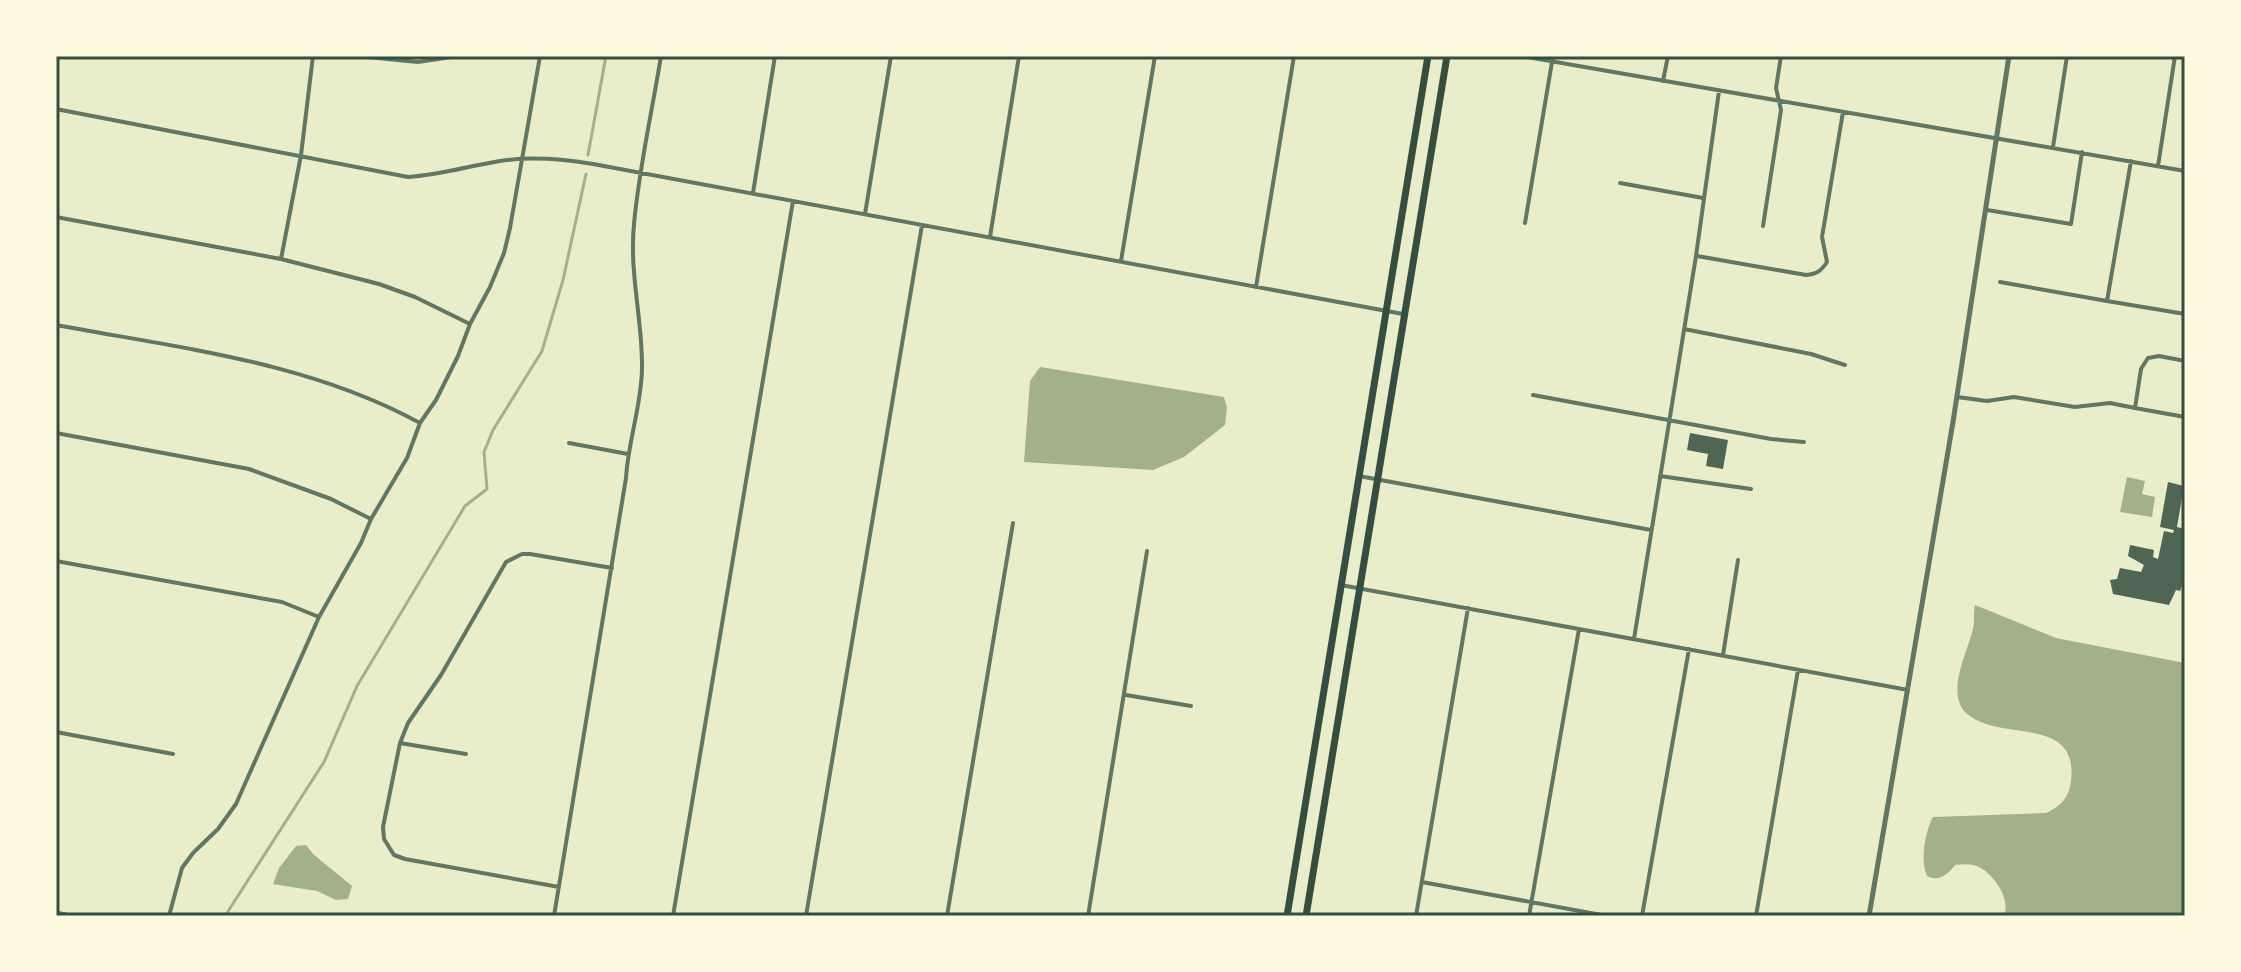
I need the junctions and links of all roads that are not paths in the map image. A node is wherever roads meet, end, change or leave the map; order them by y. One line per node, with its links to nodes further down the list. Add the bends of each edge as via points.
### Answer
1 (313, 56): 28 (street)
2 (357, 56): 3 (street, via 418,62)
3 (458, 56)
4 (540, 56): 29 (street)
5 (661, 56): 33 (street)
6 (775, 56): 35 (street)
7 (891, 56): 39 (street)
8 (1019, 56): 44 (street)
9 (1155, 56): 47 (street)
10 (1294, 56): 49 (street)
11 (1428, 56): 51 (main road)
12 (1447, 56): 52 (main road)
13 (1521, 56): 19 (street)
14 (1668, 56): 20 (street)
15 (1781, 56): 22 (street, via 1776,88)
16 (2009, 56): 25 (street)
17 (2067, 56): 26 (street)
18 (2175, 56): 31 (street)
19 (1552, 59): 20 (street); 41 (street)
20 (1663, 81): 21 (street)
21 (1719, 91): 22 (street); 36 (street)
22 (1780, 101): 24 (street); 43 (street)
23 (56, 109): 28 (street)
24 (1843, 112): 25 (street); 45 (street, via 1822,237 1827,262 1816,274)
25 (1996, 138): 26 (street); 38 (street)
26 (2053, 147): 27 (street)
27 (2082, 152): 30 (street); 38 (street, via 2071,224)
28 (301, 155): 29 (street, via 408,177); 46 (street)
29 (523, 159): 33 (street); 54 (street, via 504,253)
30 (2131, 161): 31 (street); 50 (street)
31 (2158, 166): 32 (street)
32 (2185, 171)
33 (642, 173): 35 (street); 68 (street, via 633,273 642,368)
34 (1620, 183): 36 (street)
35 (753, 193): 37 (street)
36 (1703, 198): 45 (street)
37 (793, 201): 39 (street); 103 (street)
38 (1987, 210): 60 (street)
39 (865, 214): 42 (street)
40 (56, 217): 46 (street)
41 (1525, 223)
42 (922, 225): 44 (street); 104 (street)
43 (1763, 226)
44 (990, 237): 47 (street)
45 (1696, 256): 56 (street)
46 (281, 259): 54 (street, via 379,284)
47 (1121, 261): 49 (street)
48 (2000, 282): 50 (street)
49 (1256, 287): 51 (street)
50 (2107, 301): 53 (street)
51 (1386, 311): 52 (street); 69 (main road)
52 (1404, 314): 71 (main road)
53 (2185, 314)
54 (470, 324): 64 (street, via 442,389)
55 (56, 325): 64 (street, via 255,362 346,388)
56 (1684, 329): 58 (street); 63 (street)
57 (2185, 361): 61 (street, via 2148,358 2141,369)
58 (1845, 365)
59 (1533, 395): 63 (street)
60 (1957, 397): 61 (street); 89 (street)
61 (2135, 408): 62 (street)
62 (2185, 417)
63 (1670, 420): 66 (street); 70 (street)
64 (420, 423): 73 (street, via 407,458)
65 (56, 433): 73 (street, via 249,469)
66 (1804, 442)
67 (569, 443): 68 (street)
68 (628, 454): 79 (street)
69 (1359, 476): 71 (street); 80 (main road)
70 (1660, 476): 72 (street); 75 (street)
71 (1378, 479): 75 (street); 81 (main road)
72 (1751, 489)
73 (371, 519): 83 (street)
74 (1013, 523): 105 (street)
75 (1651, 530): 85 (street)
76 (1147, 551): 90 (street)
77 (1738, 560): 87 (street)
78 (56, 561): 83 (street, via 282,602)
79 (612, 568): 93 (street, via 530,554 506,562); 97 (street)
80 (1341, 585): 81 (street); 107 (main road)
81 (1360, 588): 82 (street); 108 (main road)
82 (1468, 608): 84 (street); 96 (street)
83 (319, 617): 101 (street, via 236,804 182,868)
84 (1579, 629): 85 (street); 98 (street)
85 (1634, 639): 86 (street)
86 (1689, 649): 87 (street); 112 (street)
87 (1723, 655): 88 (street)
88 (1798, 669): 89 (street); 113 (street)
89 (1908, 690): 114 (street)
90 (1125, 695): 91 (street); 106 (street)
91 (1191, 706)
92 (56, 732): 94 (street)
93 (400, 743): 95 (street); 97 (street, via 383,827 394,855)
94 (173, 754)
95 (466, 754)
96 (1422, 882): 98 (street); 109 (street)
97 (559, 887): 102 (street)
98 (1531, 902): 110 (street); 111 (street)
99 (56, 913): 100 (street)
100 (70, 916)
101 (169, 916)
102 (554, 916)
103 (673, 916)
104 (806, 916)
105 (947, 916)
106 (1088, 916)
107 (1287, 916)
108 (1306, 916)
109 (1416, 916)
110 (1529, 916)
111 (1607, 916)
112 (1642, 916)
113 (1756, 916)
114 (1869, 916)

